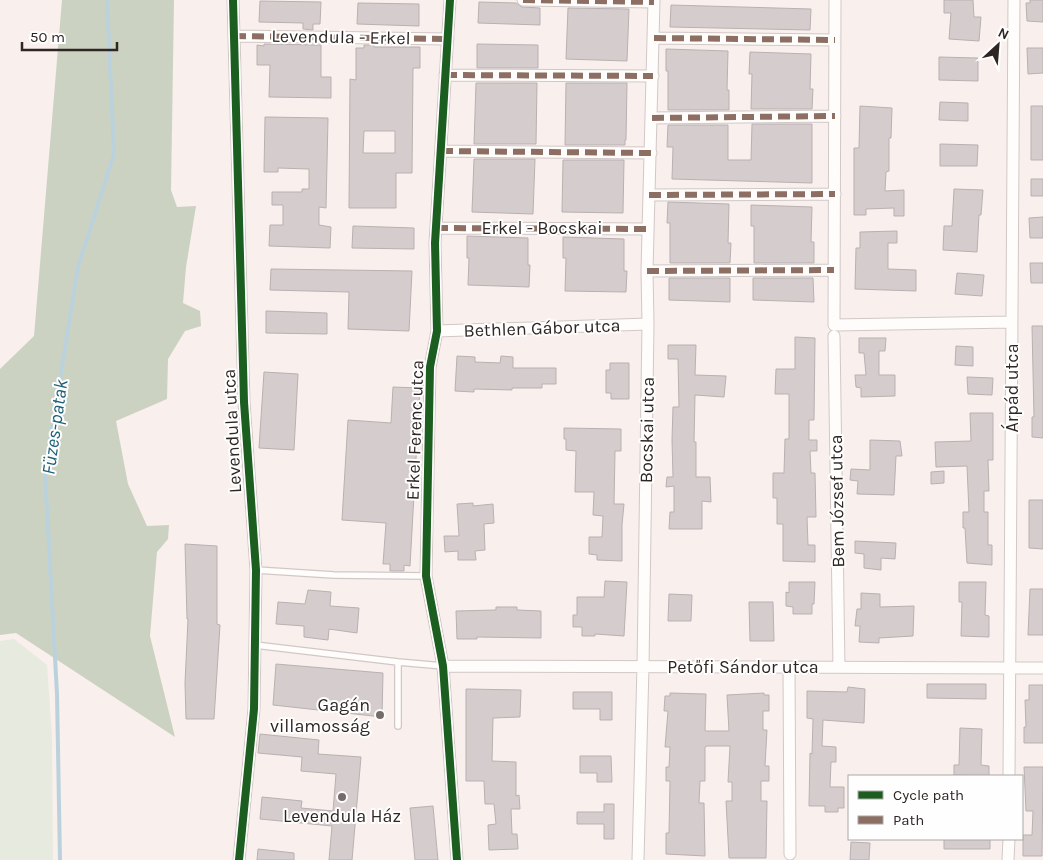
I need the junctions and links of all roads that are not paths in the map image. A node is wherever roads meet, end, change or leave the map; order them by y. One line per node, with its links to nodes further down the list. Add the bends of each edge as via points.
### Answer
1 (233, 0): 7 (street, Levendula utca)
2 (450, 0): 9 (street, Erkel Ferenc utca)
3 (523, 0): 6 (street)
4 (835, 0): 10 (street, Bem József utca)
5 (1014, 0): 23 (street, Árpád utca)
6 (654, 1): 8 (street, Bocskai utca)
7 (234, 36): 9 (street, Levendula - Erkel); 27 (street, Levendula utca, via 244,402)
8 (654, 38): 10 (street); 12 (street, Bocskai utca)
9 (448, 39): 11 (street, Erkel Ferenc utca)
10 (835, 40): 13 (street, Bem József utca)
11 (446, 75): 12 (street); 15 (street, Erkel Ferenc utca)
12 (653, 76): 14 (street, Bocskai utca)
13 (835, 116): 14 (street); 17 (street, Bem József utca)
14 (652, 118): 16 (street, Bocskai utca)
15 (441, 152): 16 (street); 19 (street, Erkel Ferenc utca)
16 (651, 153): 18 (street, Bocskai utca)
17 (834, 194): 18 (street); 21 (street, Bem József utca)
18 (649, 195): 20 (street, Bocskai utca)
19 (436, 228): 20 (street, Erkel - Bocskai); 26 (street, Erkel Ferenc utca)
20 (648, 228): 22 (street, Bocskai utca)
21 (834, 270): 22 (street); 25 (street, Bem József utca)
22 (647, 271): 24 (street, Bocskai utca)
23 (1012, 322): 25 (street); 35 (street, Árpád utca)
24 (648, 324): 26 (street, Bethlen Gábor utca); 32 (street, Bocskai utca)
25 (834, 330): 34 (street, Bem József utca)
26 (437, 331): 28 (street, Erkel Ferenc utca, via 430,367)
27 (256, 570): 28 (lane); 29 (street, Levendula utca)
28 (426, 576): 31 (street, Erkel Ferenc utca)
29 (255, 645): 30 (lane); 41 (street, Levendula utca, via 254,710)
30 (398, 662): 31 (lane); 37 (lane)
31 (443, 666): 32 (street, Petőfi Sándor utca); 42 (street, Erkel Ferenc utca)
32 (643, 666): 33 (street, Petőfi Sándor utca); 43 (street, Bocskai utca)
33 (789, 667): 34 (street, Petőfi Sándor utca); 40 (street)
34 (839, 667): 35 (street, Petőfi Sándor utca)
35 (1010, 668): 36 (street, Petőfi Sándor utca); 38 (street, Árpád utca)
36 (1043, 668)
37 (398, 726)
38 (1009, 775)
39 (1009, 840): 44 (street)
40 (790, 854)
41 (239, 860)
42 (457, 860)
43 (638, 860)
44 (1008, 860)

